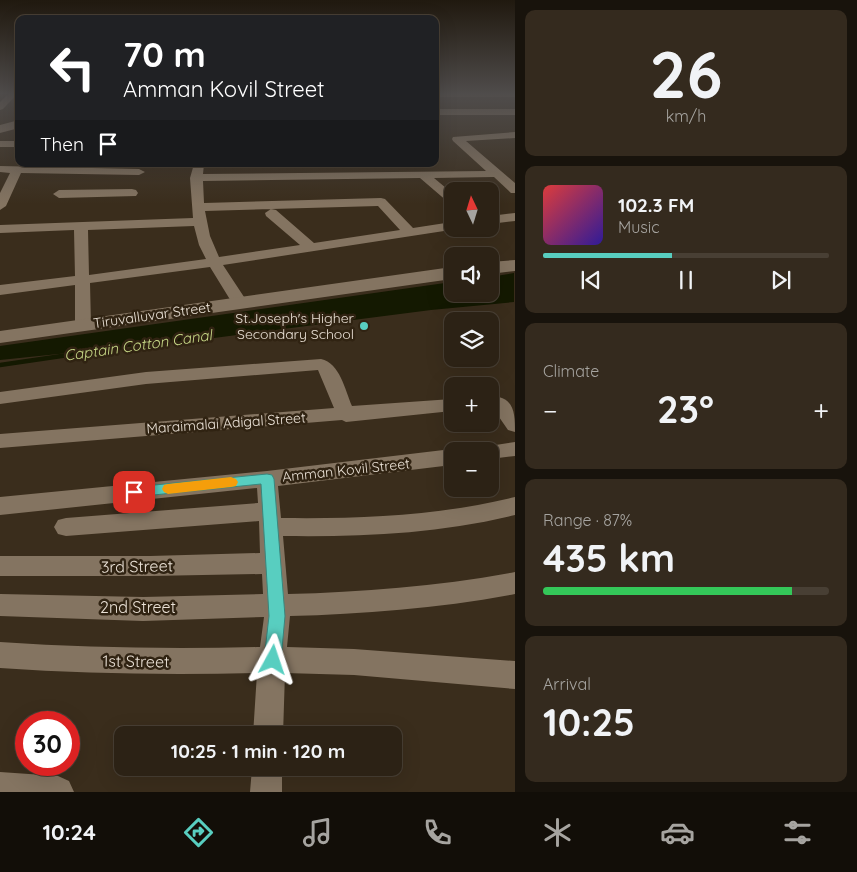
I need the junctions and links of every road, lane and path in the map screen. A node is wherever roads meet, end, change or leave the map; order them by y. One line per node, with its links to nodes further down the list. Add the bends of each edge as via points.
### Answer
1 (451, 130): 3 (street)
2 (514, 135): 3 (street)
3 (457, 138): 17 (street)
4 (0, 144): 5 (street)
5 (15, 144)
6 (57, 167): 10 (street); 12 (street)
7 (198, 167): 18 (street)
8 (266, 167): 14 (street)
9 (387, 167): 16 (street)
10 (140, 168): 22 (street)
11 (0, 169): 12 (street)
12 (17, 169): 24 (street)
13 (424, 176): 16 (street); 17 (street); 21 (street)
14 (267, 177): 15 (street); 18 (street)
15 (360, 177): 16 (street); 25 (street)
16 (394, 177)
17 (498, 177): 19 (street); 20 (street)
18 (196, 178): 26 (street)
19 (514, 178)
20 (514, 190)
21 (444, 192)
22 (132, 193): 23 (street); 31 (street)
23 (59, 194)
24 (2, 200)
25 (381, 202): 26 (street); 35 (street)
26 (199, 207): 30 (street)
27 (271, 213): 36 (street)
28 (514, 216): 29 (street)
29 (499, 218)
30 (200, 222): 31 (street); 37 (street)
31 (123, 224): 32 (street)
32 (81, 226): 34 (street); 41 (street)
33 (444, 227): 35 (street)
34 (0, 229)
35 (410, 232): 36 (street)
36 (310, 246): 37 (street)
37 (215, 262): 41 (street); 43 (street)
38 (514, 265): 39 (street)
39 (499, 267)
40 (444, 275): 43 (street, Tiruvalluvar Street)
41 (82, 280): 42 (street); 44 (street)
42 (0, 290)
43 (240, 303): 44 (street, Tiruvalluvar Street)
44 (83, 325): 45 (street, Tiruvalluvar Street)
45 (0, 337)
46 (0, 398): 49 (street, via 146,378 321,364 327,368)
47 (501, 403): 50 (street)
48 (444, 406): 49 (street, Maraimalai Adigal Street)
49 (346, 415): 51 (street, Maraimalai Adigal Street)
50 (514, 425)
51 (0, 442)
52 (514, 449): 53 (street)
53 (499, 451)
54 (444, 458): 55 (street, Amman Kovil Street)
55 (267, 479): 56 (street, Amman Kovil Street); 58 (street)
56 (0, 506)
57 (514, 506): 58 (street, via 434,522 338,528)
58 (270, 519): 59 (street); 60 (street)
59 (66, 527)
60 (273, 563): 61 (street, 3rd Street); 63 (street)
61 (0, 566)
62 (514, 583): 63 (street, 2nd Street, via 467,591 326,604)
63 (276, 604): 64 (street, 2nd Street, via 143,609); 66 (street)
64 (0, 605)
65 (0, 655): 66 (street, 1st Street, via 162,662)
66 (273, 660): 67 (street, 1st Street, via 354,662); 68 (street)
67 (514, 675)
68 (269, 726)
69 (267, 776): 72 (street)
70 (0, 788): 71 (street)
71 (58, 792)
72 (266, 792)

